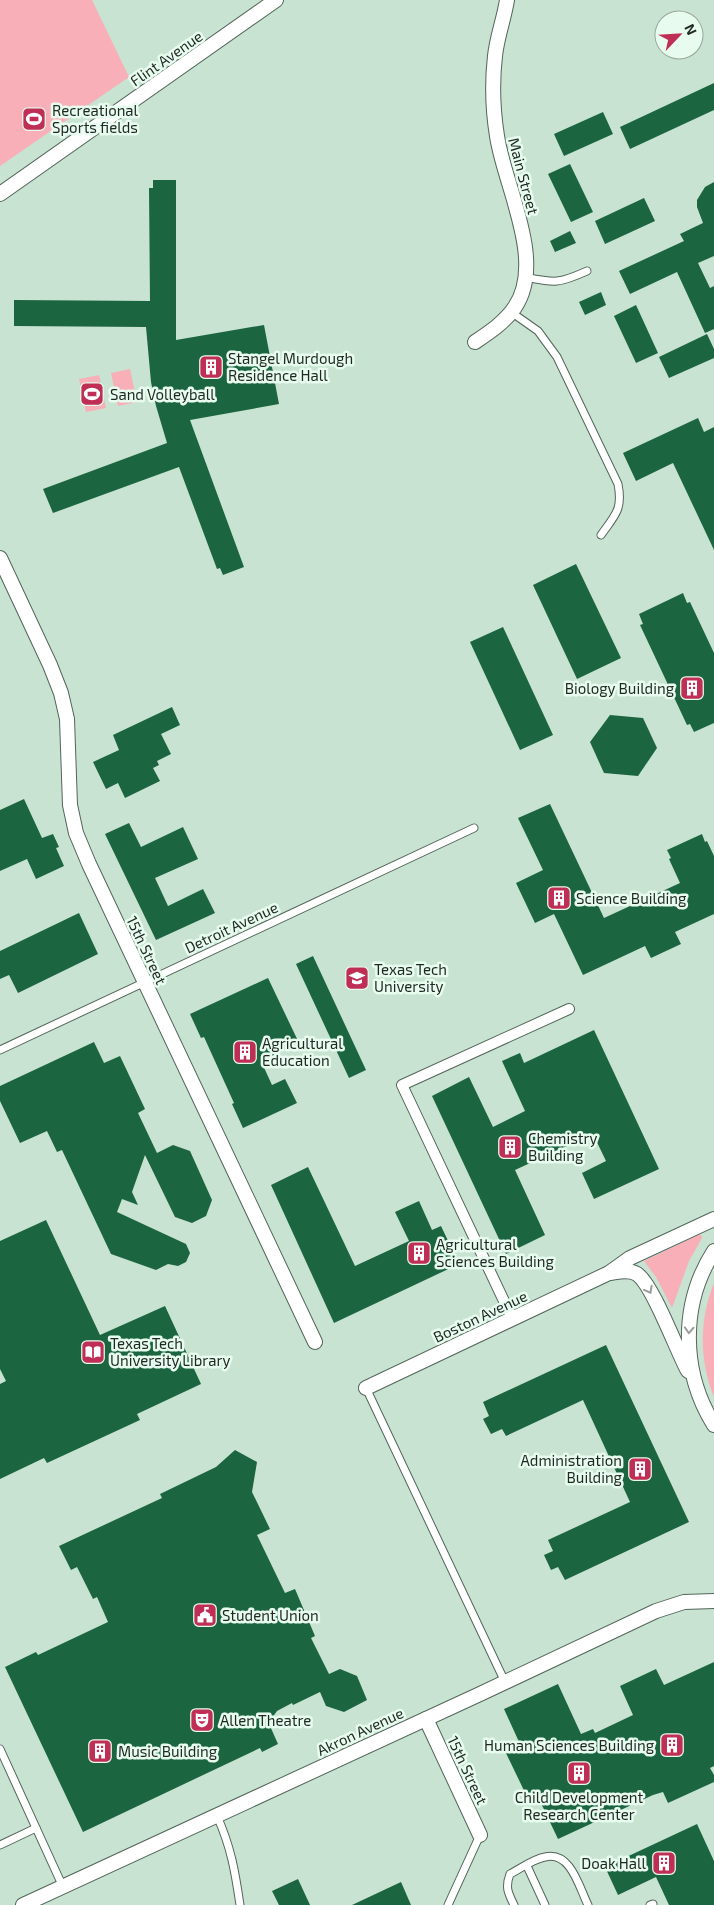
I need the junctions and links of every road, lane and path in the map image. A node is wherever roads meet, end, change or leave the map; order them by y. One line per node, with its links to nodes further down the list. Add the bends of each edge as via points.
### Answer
1 (276, 0): 3 (street, Flint Avenue)
2 (507, 0): 5 (street, Main Street, via 495,56 494,104 496,136 520,217)
3 (0, 194)
4 (587, 271): 5 (lane, via 564,281)
5 (524, 277): 6 (street, Main Street)
6 (511, 312): 7 (street, Main Street); 8 (lane, via 538,332 557,357 618,484 619,508)
7 (475, 342)
8 (601, 535)
9 (0, 558): 11 (street, 15th Street, via 61,693 67,719 70,805 76,833)
10 (474, 828): 11 (lane, Detroit Avenue)
11 (145, 982): 13 (lane, Detroit Avenue); 18 (street, 15th Street)
12 (570, 1009): 17 (street, via 402,1085)
13 (0, 1050)
14 (714, 1219): 16 (street, Boston Avenue, via 630,1258)
15 (714, 1251): 20 (street, one-way to 20, via 699,1281 690,1311 690,1358)
16 (609, 1273): 17 (street, Boston Avenue); 20 (street, Boston Avenue, one-way to 20, via 625,1271 643,1279)
17 (512, 1318): 19 (street, Boston Avenue)
18 (315, 1342)
19 (366, 1388): 23 (lane)
20 (696, 1388): 21 (street)
21 (714, 1425)
22 (714, 1601): 23 (street, Akron Avenue, via 684,1602 656,1611)
23 (505, 1682): 24 (street, Akron Avenue)
24 (426, 1719): 26 (street, Akron Avenue); 28 (street, 15th Street)
25 (0, 1749): 27 (lane)
26 (217, 1816): 31 (street, Akron Avenue); 33 (lane, via 232,1855)
27 (36, 1828): 29 (lane); 31 (lane)
28 (480, 1835): 34 (lane)
29 (0, 1845)
30 (527, 1866): 35 (lane, via 510,1874 506,1885); 36 (lane); 37 (lane, via 544,1857 563,1859)
31 (63, 1887): 32 (street, Akron Avenue)
32 (23, 1905)
33 (240, 1905)
34 (448, 1905)
35 (514, 1905)
36 (545, 1905)
37 (588, 1905)

